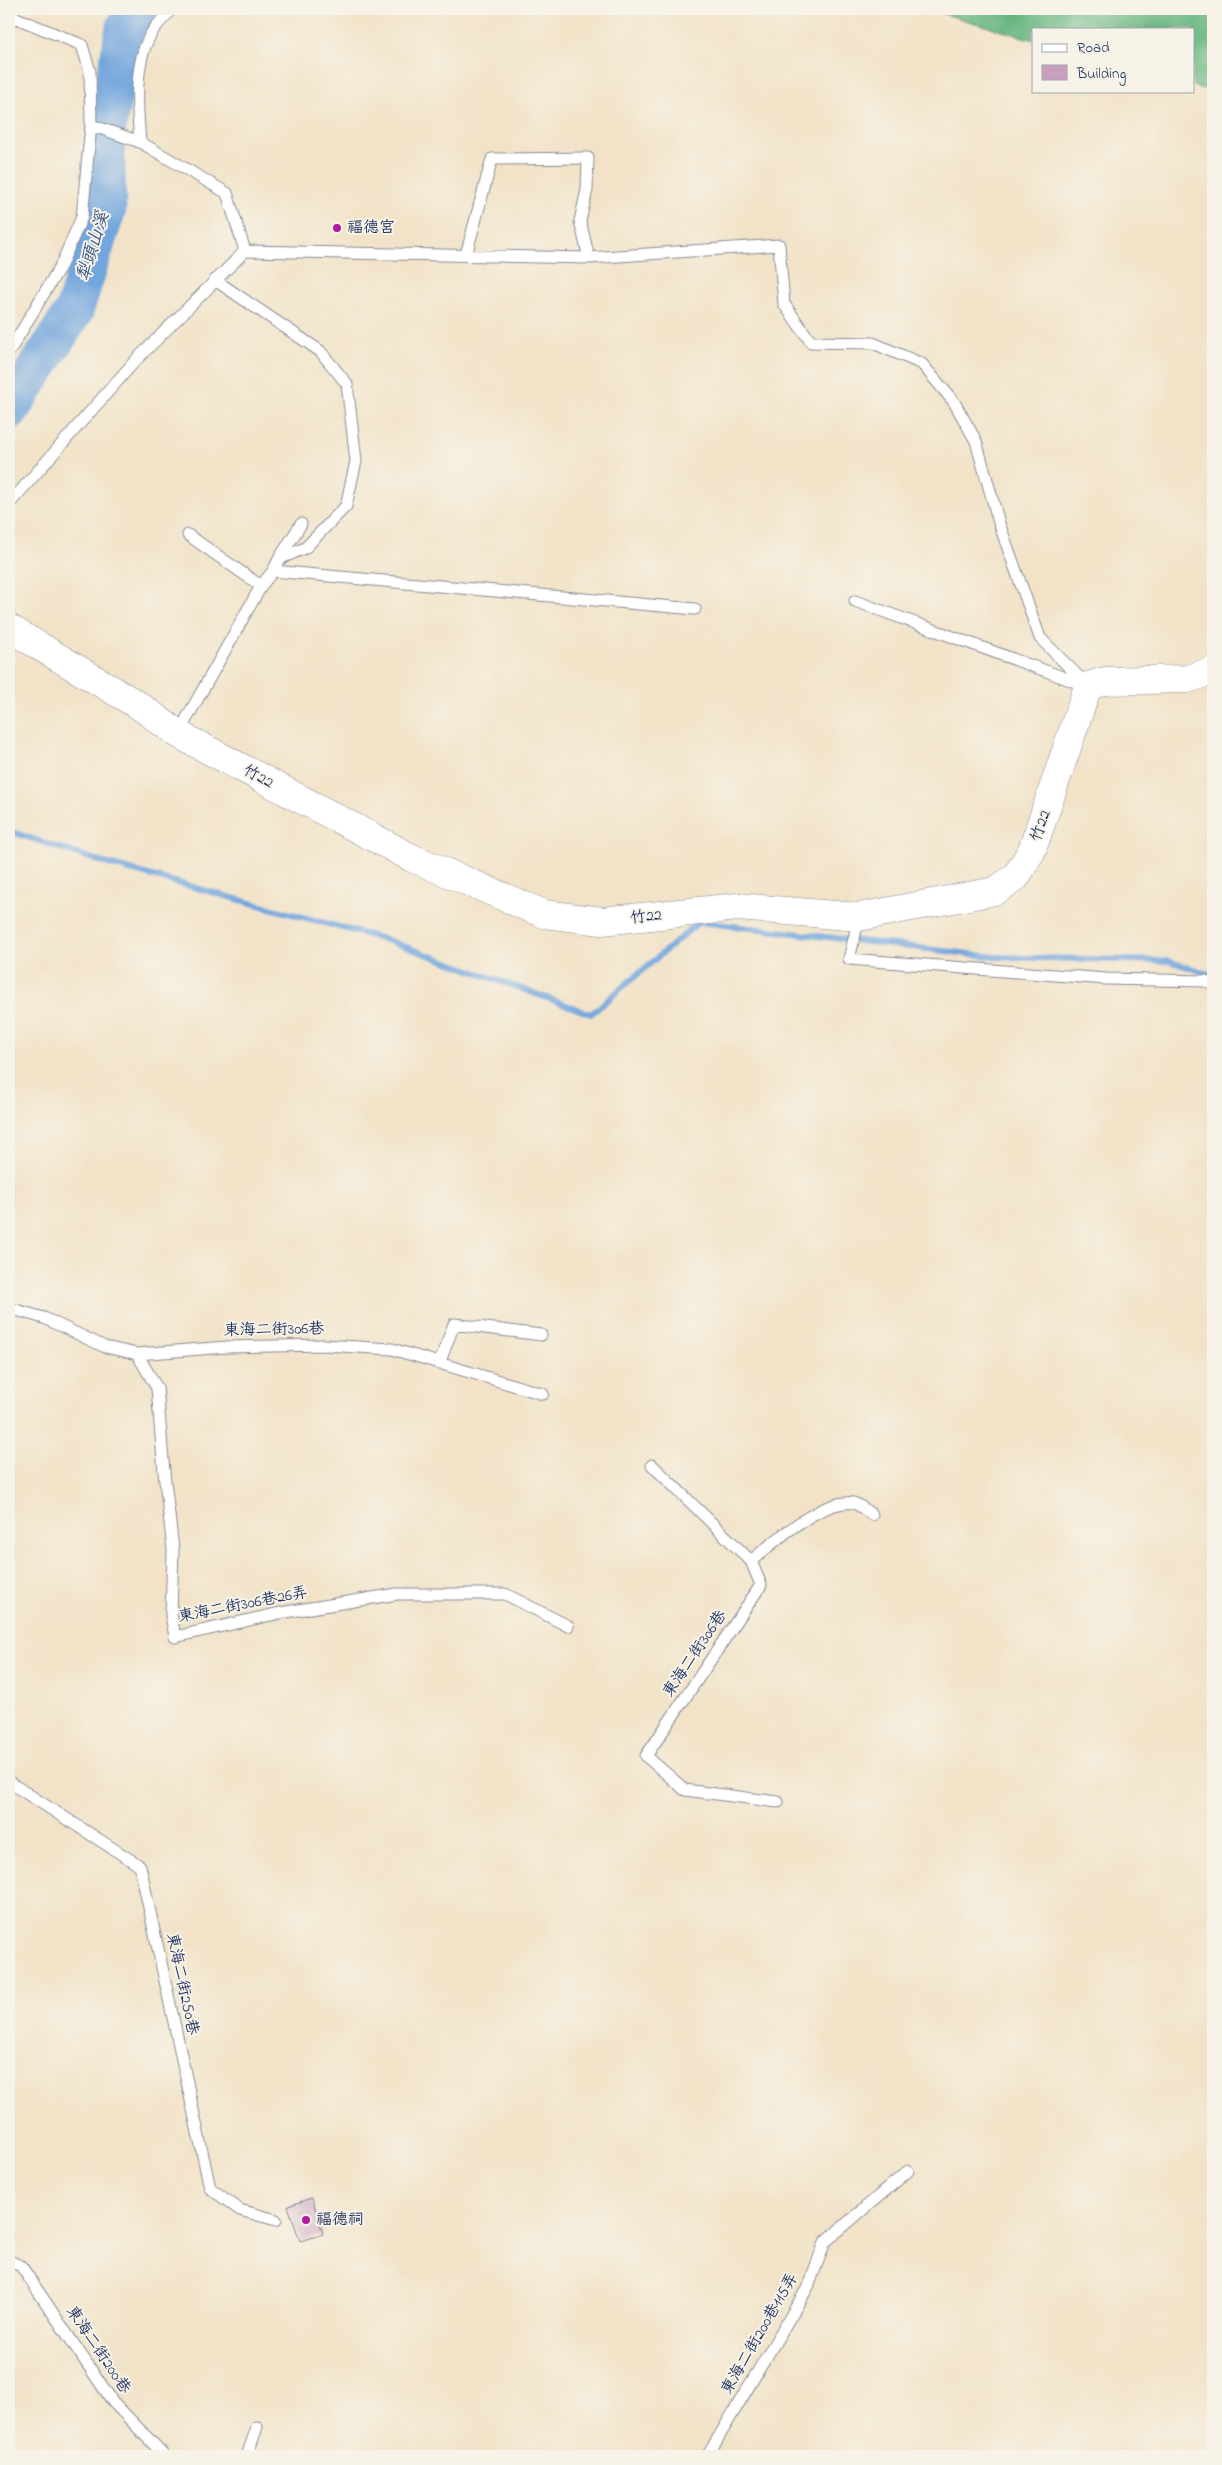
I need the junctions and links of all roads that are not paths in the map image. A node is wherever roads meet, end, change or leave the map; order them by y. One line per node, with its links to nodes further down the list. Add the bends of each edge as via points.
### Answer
1 (172, 9): 4 (lane, via 154,30 141,63 136,99)
2 (9, 16): 3 (lane, via 82,45 90,72)
3 (92, 125): 4 (lane); 9 (lane, via 82,217 62,265)
4 (140, 142): 5 (lane, via 227,193)
5 (245, 251): 6 (lane); 8 (lane)
6 (466, 255): 7 (lane); 7 (lane, via 492,158 588,158 588,190 580,221)
7 (589, 258): 20 (lane, via 779,245 784,304 810,342 873,343 922,364 954,402 976,441 999,523 1040,638)
8 (214, 280): 10 (lane, via 135,361); 13 (lane, via 320,351 347,384 356,461 346,506 305,548)
9 (9, 352)
10 (9, 504)
11 (301, 524): 13 (lane)
12 (188, 535): 15 (lane)
13 (279, 559): 14 (lane)
14 (273, 571): 15 (lane); 17 (lane)
15 (261, 586): 21 (lane)
16 (855, 601): 20 (lane)
17 (695, 609)
18 (9, 628): 21 (street, 竹22 / 竹22, via 141,707)
19 (1213, 672): 20 (street, via 1187,679 1105,681)
20 (1088, 686): 22 (street, 竹22 / 竹22, via 1032,850 1016,877 995,891)
21 (178, 734): 22 (street, 竹22 / 竹22, via 412,858 544,914 602,921 738,908)
22 (859, 917): 23 (lane, via 849,959)
23 (1213, 984)
24 (9, 1308): 26 (lane, 東海二街306巷, via 44,1318 105,1347)
25 (541, 1335): 27 (lane, via 454,1324)
26 (137, 1354): 27 (lane, 東海二街306巷, via 324,1344 392,1349); 32 (lane, 東海二街306巷26弄, via 158,1388 173,1549 170,1615 175,1637 280,1613 397,1594 505,1594)
27 (439, 1364): 28 (lane, 東海二街306巷)
28 (543, 1394)
29 (652, 1465): 31 (lane, 東海二街306巷)
30 (872, 1515): 31 (lane, via 855,1503 838,1503 796,1524)
31 (751, 1561): 34 (lane, 東海二街306巷, via 760,1585 646,1756 685,1790)
32 (568, 1626)
33 (9, 1782): 36 (lane, 東海二街250巷, via 140,1866 210,2188 240,2210)
34 (778, 1802)
35 (908, 2171): 41 (lane, 東海二街200巷115弄, via 825,2242 808,2287)
36 (276, 2220)
37 (9, 2261): 39 (lane, 東海二街200巷, via 21,2266 27,2274 113,2402)
38 (257, 2427): 40 (lane)
39 (165, 2456)
40 (247, 2456)
41 (708, 2456)

